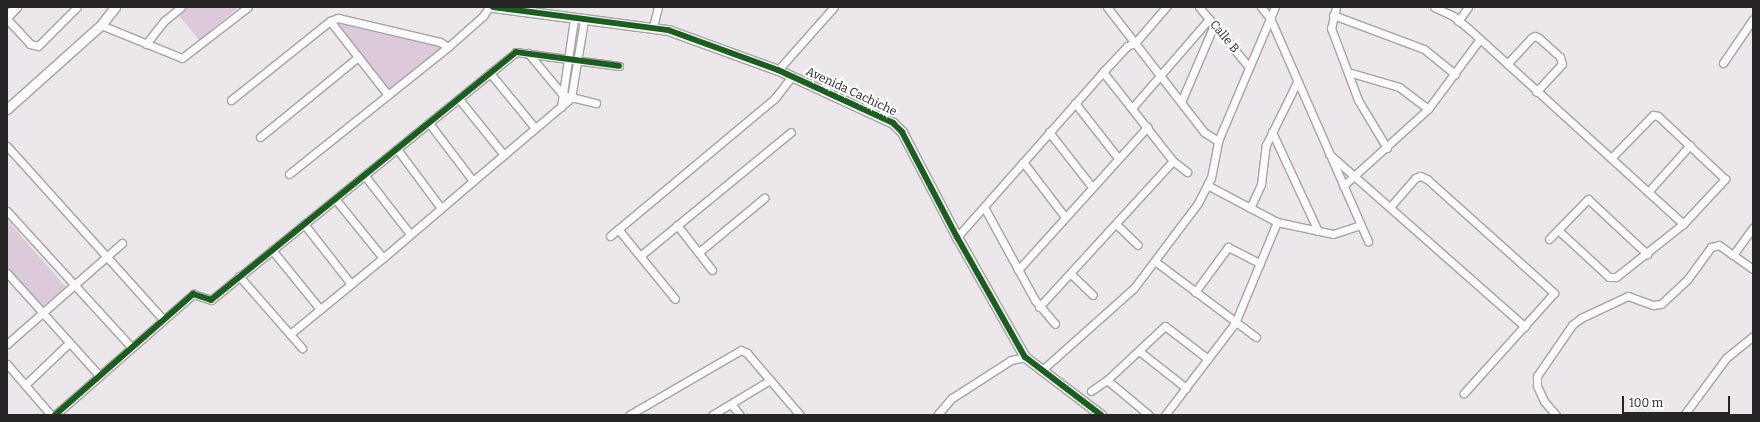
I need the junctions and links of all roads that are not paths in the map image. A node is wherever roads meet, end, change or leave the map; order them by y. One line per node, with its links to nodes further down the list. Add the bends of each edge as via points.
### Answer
1 (16, 7): 19 (street)
2 (77, 7): 22 (street, via 38,46 28,42)
3 (116, 7): 28 (street)
4 (181, 7): 32 (street, via 164,21)
5 (248, 7): 32 (street, via 182,58)
6 (489, 7): 33 (street, via 483,16)
7 (494, 7): 17 (street, Avenida Cachiche)
8 (658, 7): 29 (street)
9 (834, 7): 42 (street)
10 (1166, 7): 31 (street)
11 (1199, 7): 27 (street, Calle B)
12 (1261, 7): 21 (street)
13 (1275, 7): 21 (street)
14 (1336, 7): 20 (street)
15 (1434, 7): 26 (street)
16 (1468, 7): 26 (street)
17 (522, 8): 23 (street, Avenida Cachiche)
18 (1109, 8): 31 (street)
19 (7, 16)
20 (1333, 16): 44 (street, via 1331,28); 46 (street, via 1424,49)
21 (1270, 18): 41 (street); 49 (street)
22 (7, 19)
23 (579, 19): 29 (street, Avenida Cachiche); 36 (street); 37 (street)
24 (1753, 19): 38 (street)
25 (330, 21): 33 (street, via 346,18 440,42); 35 (street); 55 (street)
26 (1458, 21): 30 (street)
27 (1211, 22): 41 (street, Calle B); 48 (street); 56 (street)
28 (101, 25): 32 (street); 61 (street)
29 (653, 27): 42 (street, Avenida Cachiche, via 678,33)
30 (1480, 39): 39 (street); 46 (street)
31 (1135, 42): 43 (street, via 1127,46); 48 (street)
32 (146, 44)
33 (448, 47): 51 (street)
34 (528, 53): 36 (street); 45 (street, via 516,52); 52 (street)
35 (358, 57): 51 (street); 69 (street)
36 (568, 59): 37 (street); 52 (street)
37 (577, 61): 40 (street); 53 (street)
38 (1723, 63)
39 (1507, 64): 50 (street); 50 (street, via 1535,36 1560,57 1562,64)
40 (619, 66)
41 (1249, 67): 70 (street)
42 (778, 70): 47 (street, Avenida Cachiche)
43 (1103, 72): 58 (street); 60 (street)
44 (1348, 72): 62 (street, via 1399,88); 73 (street, via 1358,100)
45 (490, 73): 54 (street); 65 (street)
46 (1455, 74): 62 (street)
47 (792, 76): 106 (street, via 775,98); 111 (street, Avenida Cachiche, via 893,123 902,132)
48 (1160, 76): 56 (street); 60 (street)
49 (1297, 82): 68 (street); 76 (street)
50 (1536, 92): 79 (street)
51 (388, 95): 83 (street)
52 (563, 95): 53 (street); 59 (street)
53 (571, 98): 57 (street); 59 (street)
54 (459, 99): 63 (street); 77 (street)
55 (231, 100)
56 (1181, 102): 70 (street, via 1204,132)
57 (596, 103)
58 (1075, 103): 67 (street); 78 (street)
59 (561, 107): 65 (street)
60 (1132, 108): 64 (street)
61 (7, 109)
62 (1428, 109): 73 (street)
63 (429, 123): 74 (street); 86 (street)
64 (1147, 127): 78 (street); 80 (street)
65 (534, 128): 77 (street)
66 (791, 132): 103 (street)
67 (1049, 132): 81 (street); 89 (street)
68 (1272, 132): 96 (street, via 1266,145 1261,184); 108 (street)
69 (260, 137)
70 (1218, 141): 87 (street, via 1215,164)
71 (1690, 145): 79 (street, via 1658,116 1653,115); 90 (street); 102 (street, via 1725,178)
72 (7, 146): 75 (street)
73 (1387, 148): 85 (street)
74 (397, 149): 84 (street); 95 (street)
75 (10, 154): 121 (street)
76 (1329, 154): 85 (street); 88 (street)
77 (504, 155): 86 (street)
78 (1118, 158): 89 (street)
79 (1611, 158): 90 (street)
80 (1173, 161): 82 (street); 101 (street)
81 (1023, 162): 93 (street); 98 (street)
82 (1187, 172)
83 (289, 174)
84 (365, 176): 92 (street); 109 (street)
85 (1355, 177): 88 (street); 94 (street)
86 (473, 181): 95 (street)
87 (1207, 185): 96 (street); 123 (street, via 1198,203)
88 (1343, 186): 104 (street)
89 (1092, 187): 98 (street)
90 (1648, 192): 102 (street)
91 (764, 198): 117 (street)
92 (336, 200): 100 (street); 122 (street)
93 (984, 207): 111 (street); 127 (street)
94 (1390, 207): 142 (street); 142 (street, via 1415,178 1420,176 1444,194 1554,293)
95 (441, 208): 109 (street)
96 (1250, 208): 99 (street)
97 (7, 211): 131 (street)
98 (1065, 217): 127 (street)
99 (1277, 222): 108 (street); 124 (street)
100 (304, 224): 116 (street); 132 (street)
101 (1116, 224): 115 (street); 128 (street)
102 (1683, 224): 118 (street)
103 (677, 225): 117 (street); 120 (street)
104 (1361, 225): 108 (street, via 1344,232); 113 (street)
105 (1753, 227): 119 (street)
106 (618, 230): 110 (street); 120 (street)
107 (1558, 230): 112 (street); 118 (street, via 1612,278); 118 (street, via 1588,200)
108 (1318, 232)
109 (410, 234): 122 (street)
110 (610, 236)
111 (956, 237): 151 (street, Avenida Cachiche)
112 (1548, 239)
113 (1368, 241)
114 (122, 244): 121 (street)
115 (1138, 245)
116 (272, 250): 129 (street); 137 (street)
117 (699, 252): 126 (street)
118 (1647, 254)
119 (1733, 255): 125 (street); 173 (street, via 1715,245 1687,280 1661,304 1653,305 1628,296 1581,318 1572,326 1537,376 1537,386 1544,401)
120 (640, 256): 135 (street)
121 (107, 257): 131 (street); 139 (street)
122 (383, 258): 132 (street)
123 (1156, 262): 133 (street); 154 (street, via 1105,316)
124 (1260, 263): 133 (street, via 1228,247); 140 (street)
125 (1753, 269)
126 (712, 270)
127 (1018, 270): 136 (street)
128 (1071, 274): 134 (street); 136 (street)
129 (239, 276): 139 (street, via 211,300 193,294); 143 (street)
130 (8, 277): 138 (street)
131 (75, 284): 138 (street); 148 (street)
132 (351, 284): 137 (street)
133 (1195, 292): 140 (street)
134 (1093, 295)
135 (675, 299)
136 (1039, 307): 141 (street)
137 (320, 309): 143 (street)
138 (43, 313): 146 (street); 147 (street)
139 (163, 319): 148 (street)
140 (1235, 323): 145 (street); 152 (street)
141 (1055, 324)
142 (1525, 327): 161 (street)
143 (290, 334): 149 (street)
144 (1753, 336): 174 (street, via 1726,358)
145 (1256, 337)
146 (69, 343): 155 (street); 158 (street)
147 (7, 344)
148 (131, 347): 155 (street)
149 (302, 348)
150 (1139, 352): 152 (street, via 1165,326); 157 (street); 159 (street)
151 (1025, 357): 154 (street, Avenida Cachiche); 169 (street, via 1012,360 952,398)
152 (1208, 359): 159 (street)
153 (7, 364): 158 (street)
154 (1042, 370): 170 (street, Avenida Cachiche)
155 (99, 375): 164 (street)
156 (770, 380): 162 (street); 165 (street, via 747,353 741,350); 168 (street)
157 (1107, 380): 160 (street); 171 (street)
158 (25, 385): 163 (street)
159 (1186, 388): 172 (street)
160 (1091, 391)
161 (1464, 393)
162 (731, 404): 166 (street); 167 (street)
163 (51, 415)
164 (55, 415)
165 (629, 415)
166 (712, 415)
167 (740, 415)
168 (800, 415)
169 (937, 415)
170 (1101, 415)
171 (1149, 415)
172 (1165, 415)
173 (1556, 415)
174 (1684, 415)

